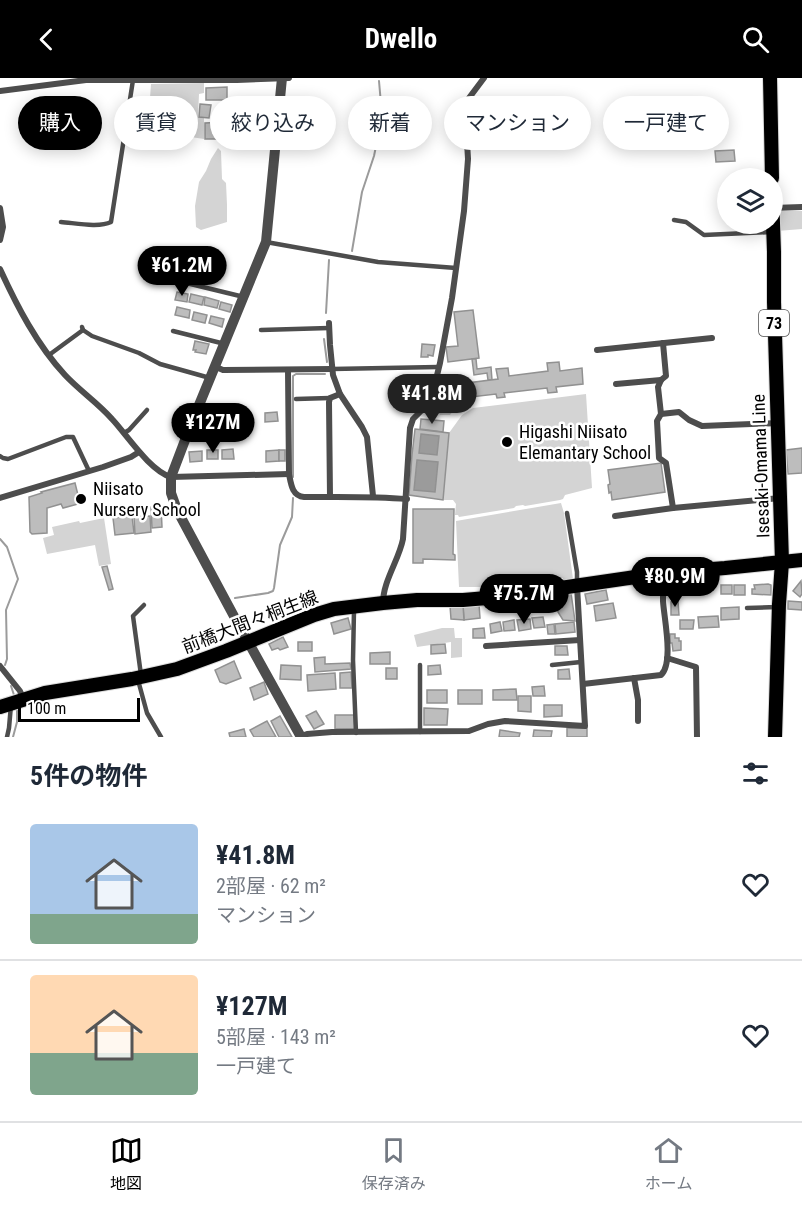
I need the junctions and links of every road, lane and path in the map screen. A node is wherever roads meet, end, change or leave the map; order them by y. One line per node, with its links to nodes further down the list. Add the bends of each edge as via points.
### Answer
1 (282, 78): 2 (street); 7 (street); 19 (street)
2 (289, 78)
3 (484, 78): 20 (street, via 465,107 468,159)
4 (770, 78): 10 (main road)
5 (86, 79): 8 (street); 9 (street)
6 (158, 79): 7 (street); 8 (street)
7 (233, 79)
8 (133, 80): 15 (lane, via 111,222)
9 (0, 91)
10 (772, 168)
11 (802, 207): 13 (street)
12 (0, 208): 18 (street)
13 (783, 208)
14 (674, 220): 16 (lane, via 686,222 704,235)
15 (61, 222)
16 (727, 234)
17 (774, 234): 46 (main road, Isesaki-Omama Line / 73)
18 (0, 240)
19 (266, 242): 20 (lane, via 378,262); 23 (street)
20 (456, 268): 33 (street)
21 (0, 269): 31 (street)
22 (174, 280): 23 (lane)
23 (244, 297): 29 (street)
24 (329, 326): 26 (lane); 34 (street)
25 (173, 330): 29 (lane)
26 (261, 330)
27 (712, 338): 28 (street)
28 (663, 343): 30 (street); 37 (street, via 666,376)
29 (225, 344): 32 (street)
30 (597, 350)
31 (49, 355): 36 (lane, via 83,329 160,364); 47 (street)
32 (216, 367): 35 (street); 36 (street)
33 (438, 368): 34 (lane); 41 (street)
34 (332, 369): 35 (street); 39 (street)
35 (288, 370): 51 (street)
36 (210, 378): 52 (street)
37 (661, 380): 38 (street); 45 (street)
38 (616, 384)
39 (340, 394): 42 (street); 53 (street, via 367,437)
40 (456, 394): 41 (lane)
41 (432, 396): 57 (street, via 411,424)
42 (330, 398): 43 (lane); 54 (street)
43 (296, 399)
44 (147, 410): 47 (lane)
45 (661, 414): 46 (street, via 679,412 702,426); 58 (street, via 657,421 659,458 666,463)
46 (778, 423): 56 (main road, Isesaki-Omama Line / 73)
47 (124, 433): 48 (street)
48 (140, 452): 50 (street); 52 (street)
49 (0, 456): 50 (lane, via 8,459 70,436)
50 (89, 471): 55 (street)
51 (289, 474): 52 (street); 54 (street, via 298,496)
52 (171, 477): 71 (street, via 171,494 177,510)
53 (373, 496): 54 (street); 57 (street)
54 (330, 497)
55 (0, 498)
56 (780, 498): 58 (street); 62 (main road, Isesaki-Omama Line / 73)
57 (407, 499): 65 (street, via 404,539)
58 (673, 508): 60 (street)
59 (567, 513): 64 (lane)
60 (615, 516)
61 (802, 560): 62 (main road, 前橋大間々桐生線)
62 (782, 562): 63 (main road, 前橋大間々桐生線); 69 (main road, Isesaki-Omama Line / 73)
63 (663, 573): 64 (main road, 前橋大間々桐生線); 73 (street)
64 (577, 586): 65 (main road, 前橋大間々桐生線, via 482,598); 70 (street)
65 (384, 603): 67 (main road, 前橋大間々桐生線)
66 (144, 605): 78 (lane, via 133,616)
67 (353, 606): 71 (main road, 前橋大間々桐生線, via 314,615); 83 (lane)
68 (747, 608): 69 (lane)
69 (779, 608): 90 (main road, Isesaki-Omama Line / 73)
70 (580, 640): 72 (street); 74 (street)
71 (248, 642): 78 (main road, 前橋大間々桐生線, via 191,664); 86 (street)
72 (486, 646)
73 (667, 658): 79 (street, via 661,675); 89 (street, via 696,667)
74 (581, 662): 76 (lane); 80 (street)
75 (420, 665): 84 (lane)
76 (552, 665)
77 (0, 666): 81 (street, via 20,691)
78 (140, 677): 81 (main road, 前橋大間々桐生線, via 68,688); 88 (lane, via 138,685 147,713)
79 (634, 678): 80 (street); 82 (street)
80 (583, 684): 84 (street, via 585,726 506,721 469,731)
81 (11, 703): 87 (lane)
82 (638, 722)
83 (356, 733): 85 (street); 86 (street)
84 (415, 734): 85 (street)
85 (375, 735)
86 (301, 736)
87 (7, 737)
88 (162, 737)
89 (697, 737)
90 (775, 737)

